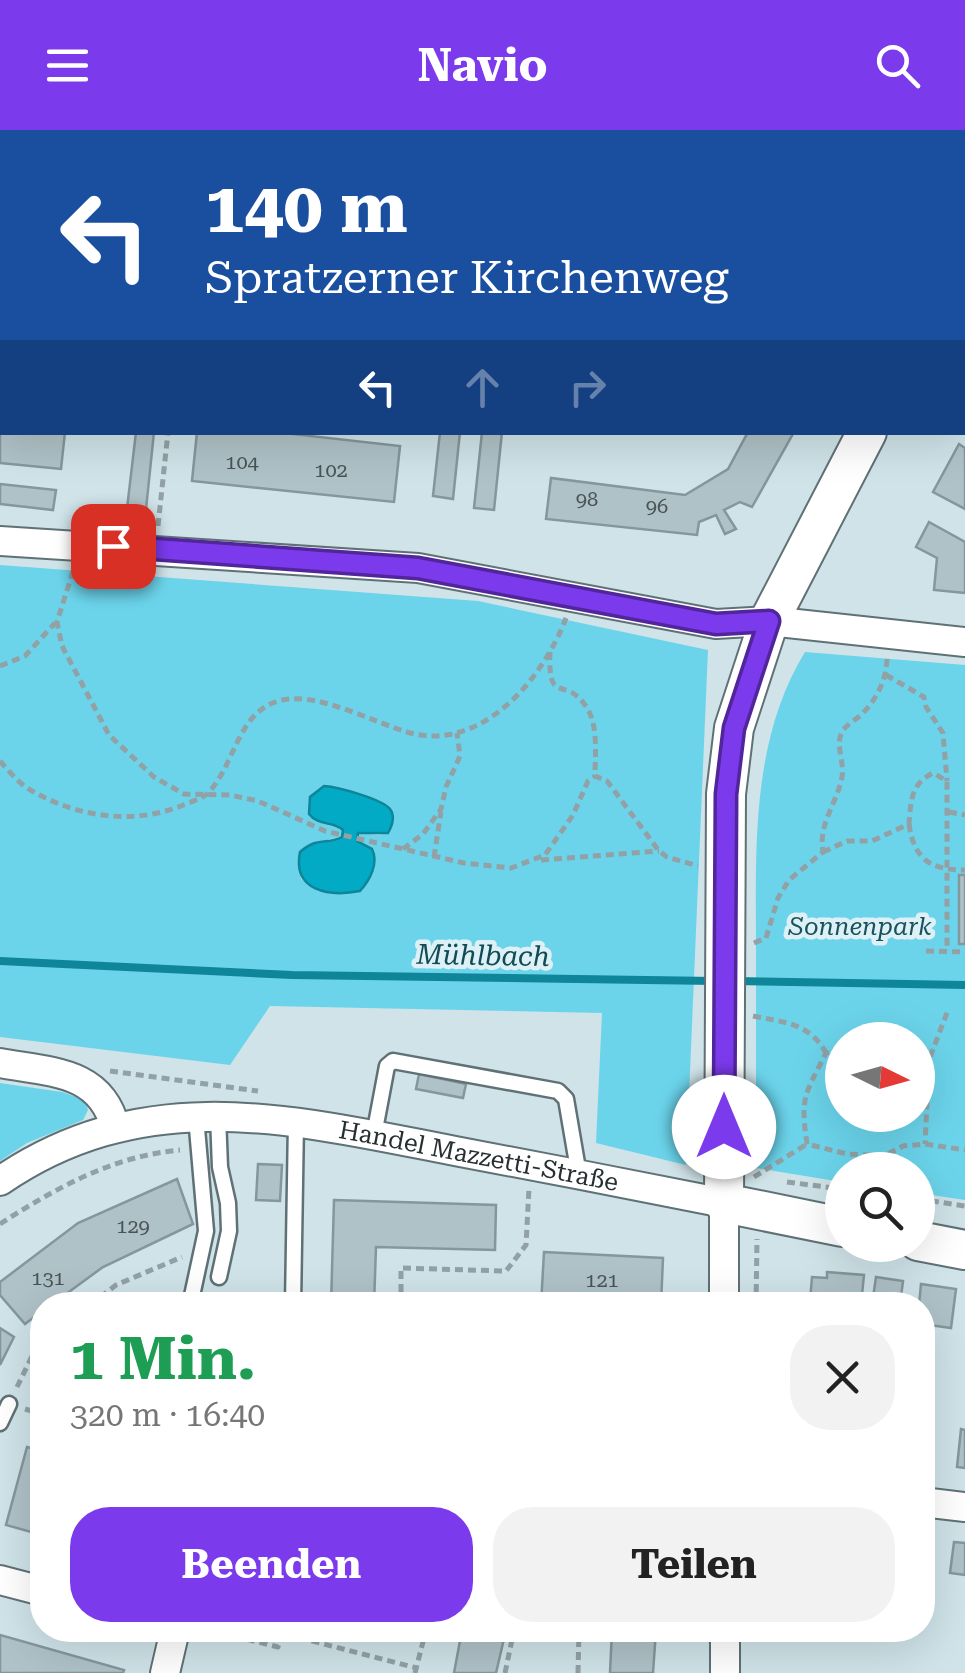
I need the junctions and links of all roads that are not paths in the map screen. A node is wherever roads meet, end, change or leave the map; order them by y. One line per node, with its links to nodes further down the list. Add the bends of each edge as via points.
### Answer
1 (865, 435): 3 (street)
2 (0, 541): 3 (street, via 418,568 716,624)
3 (769, 621): 4 (street); 12 (street, via 734,728 726,794 724,952 736,1014)
4 (965, 642)
5 (0, 1062): 8 (street, via 86,1083 101,1095)
6 (207, 1116): 7 (street, Handel Mazzetti-Straße); 8 (street, Handel Mazzetti-Straße); 16 (lane, via 228,1203); 17 (lane, via 198,1148 206,1203 203,1248)
7 (296, 1120): 9 (street, Handel Mazzetti-Straße); 18 (lane)
8 (115, 1127): 11 (street, Handel Mazzetti-Straße, via 58,1147)
9 (374, 1136): 10 (street, Handel Mazzetti-Straße); 10 (lane, via 393,1061 558,1090 566,1099)
10 (578, 1174): 12 (street, Handel Mazzetti-Straße)
11 (0, 1181)
12 (745, 1197): 13 (street, Handel Mazzetti-Straße); 19 (street)
13 (825, 1221)
14 (935, 1244): 15 (street)
15 (965, 1250)
16 (219, 1277)
17 (193, 1292)
18 (293, 1292)
19 (727, 1292)
20 (8, 1404): 21 (lane)
21 (0, 1422)
22 (935, 1504): 23 (street)
23 (965, 1507)
24 (0, 1580): 25 (street)
25 (30, 1588)
26 (172, 1642): 28 (street)
27 (725, 1642): 29 (street)
28 (165, 1673)
29 (725, 1673)

